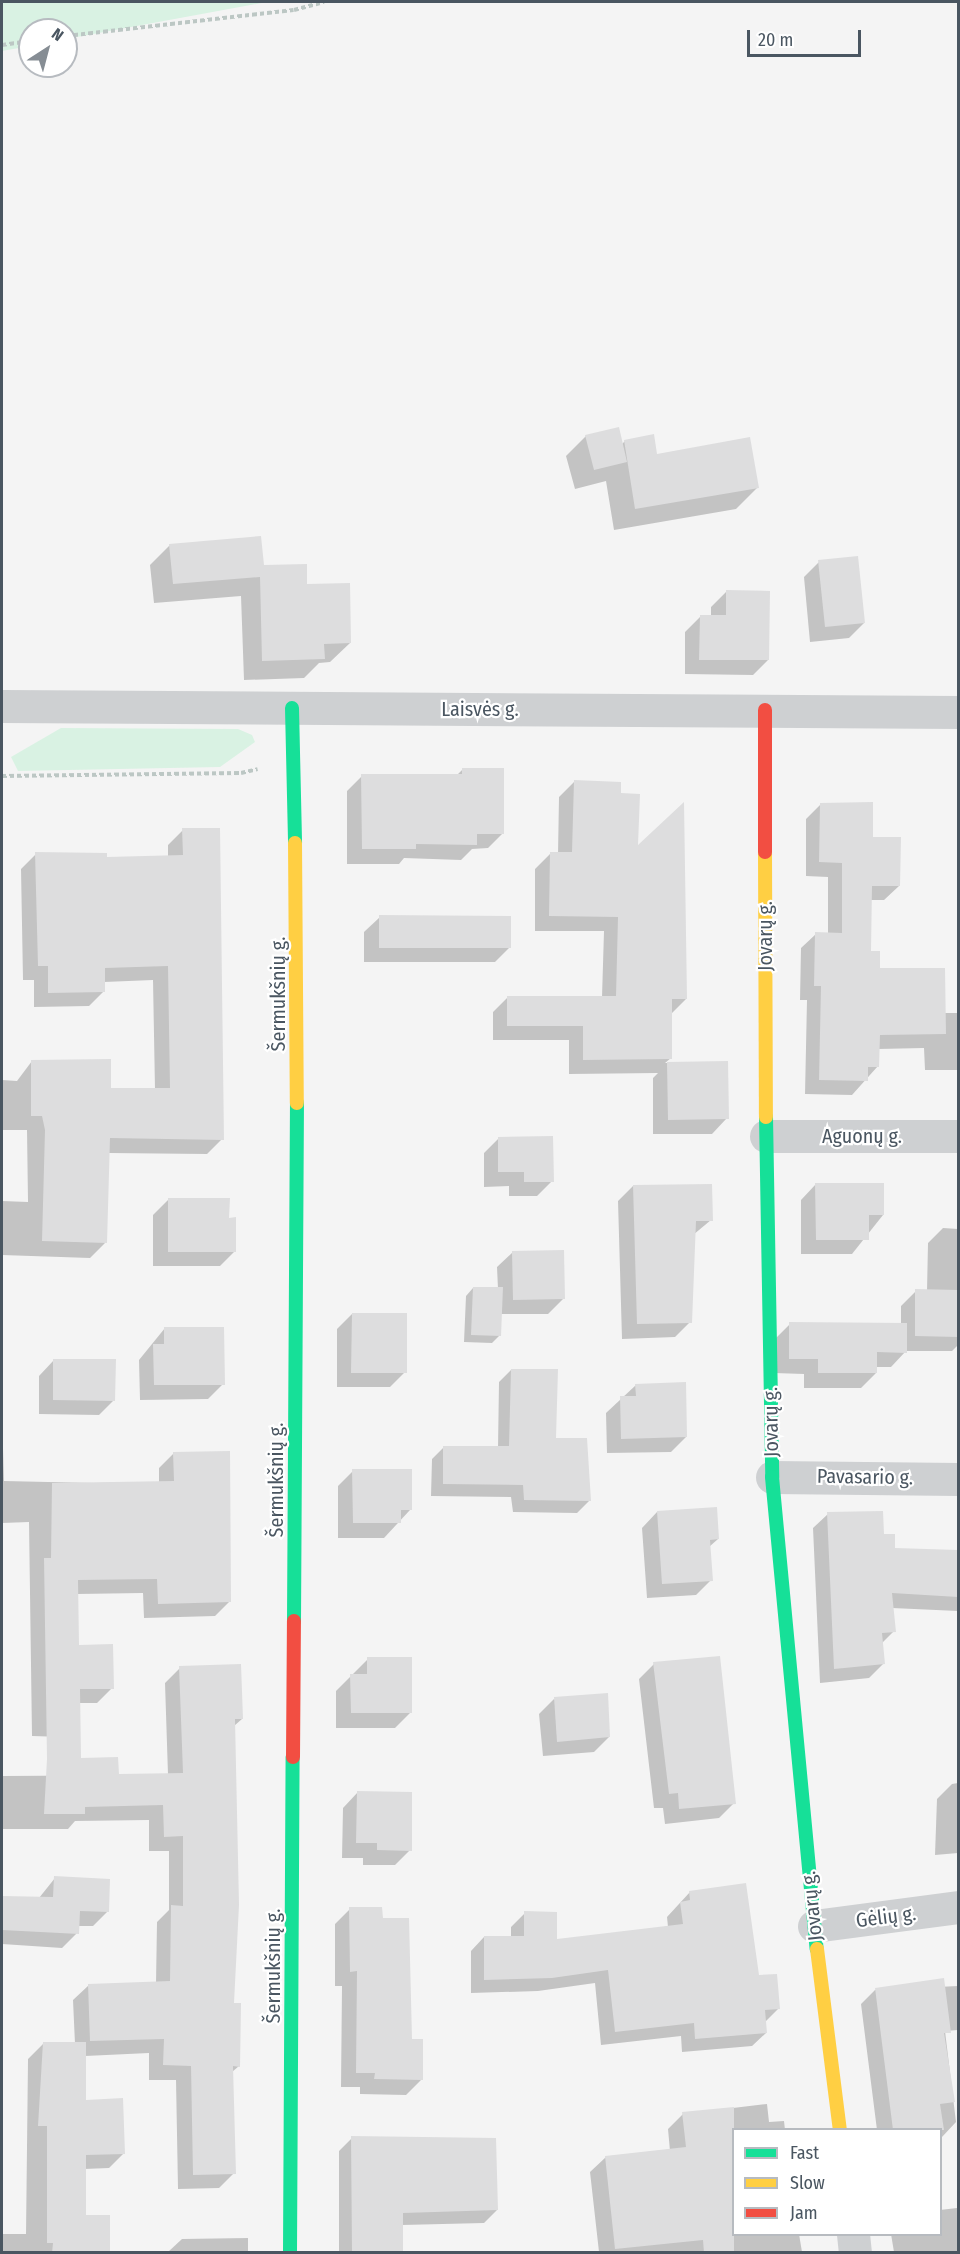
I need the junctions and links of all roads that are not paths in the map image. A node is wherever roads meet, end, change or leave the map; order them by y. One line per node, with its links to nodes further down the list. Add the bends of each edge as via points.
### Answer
1 (2, 706): 2 (street, Laisvės g.)
2 (35, 707): 3 (street, Laisvės g.); 6 (street)
3 (292, 708): 4 (street, Laisvės g.); 15 (street, Šermukšnių g., via 298,987)
4 (765, 710): 5 (street, Laisvės g.); 7 (street, Jovarų g.)
5 (958, 712)
6 (2, 732)
7 (765, 1136): 8 (street, Aguonų g.); 9 (street, Jovarų g.)
8 (958, 1136)
9 (772, 1477): 10 (street, Pavasario g.); 12 (street, Jovarų g.)
10 (958, 1479)
11 (958, 1907): 12 (street, Gėlių g.)
12 (814, 1926): 13 (street, Jovarų g.)
13 (840, 2128)
14 (853, 2236): 16 (street)
15 (290, 2253)
16 (855, 2253)

